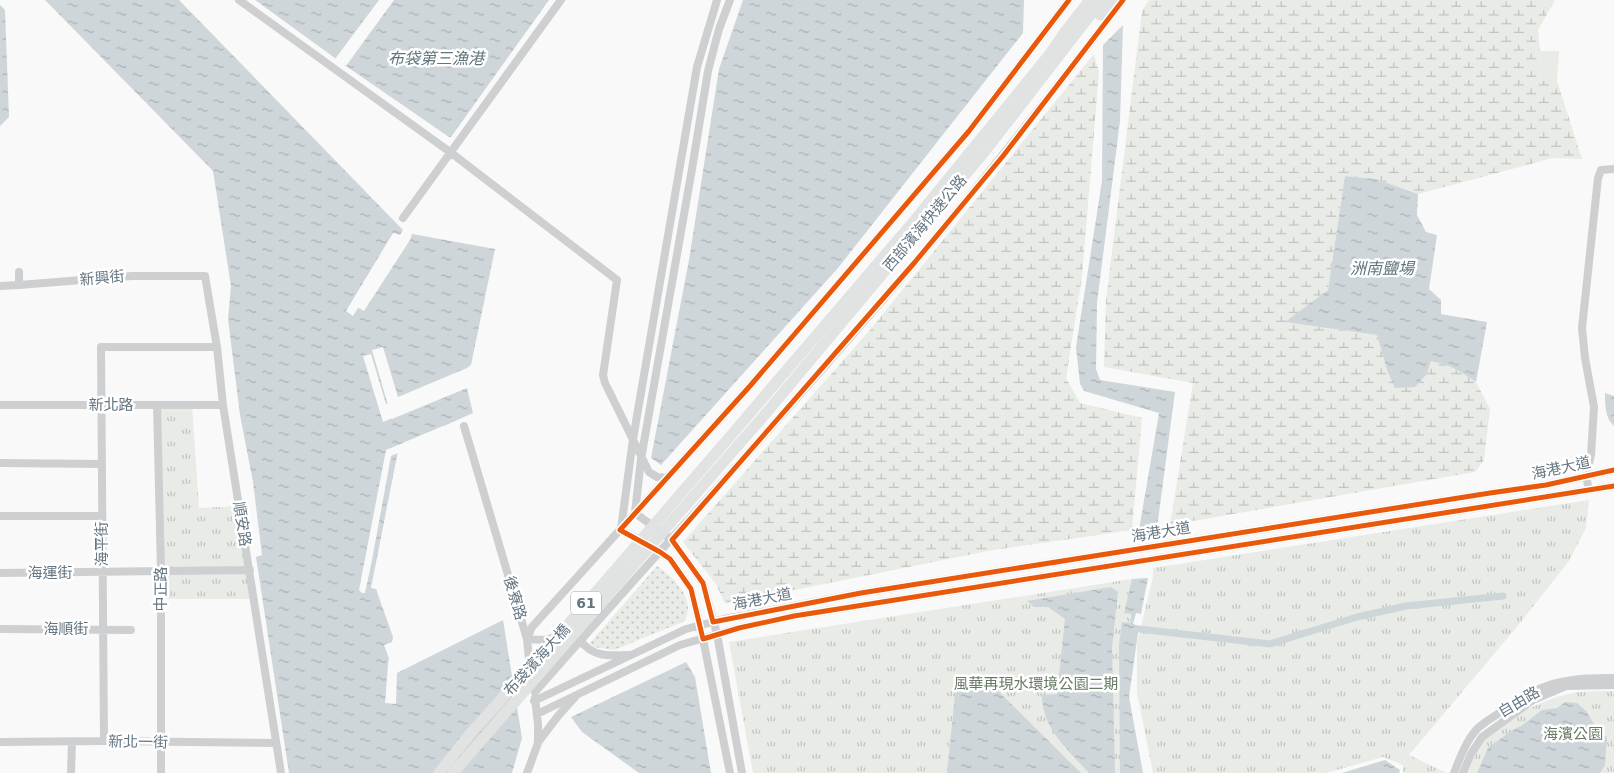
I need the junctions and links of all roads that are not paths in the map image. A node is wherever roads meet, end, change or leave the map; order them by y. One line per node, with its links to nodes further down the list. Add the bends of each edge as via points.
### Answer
1 (239, 0): 11 (street)
2 (562, 0): 11 (street)
3 (717, 0): 25 (street, via 697,68)
4 (730, 0): 26 (street, via 708,71)
5 (1069, 0): 31 (street, via 969,131)
6 (1088, 0): 24 (highway, 西部濱海快速公路 / 61, via 990,129)
7 (1102, 0): 10 (highway, 西部濱海快速公路 / 61)
8 (1112, 0): 10 (highway)
9 (1123, 0): 38 (street, via 1003,156 915,262)
10 (1037, 85): 24 (highway, 西部濱海快速公路 / 61, via 767,412)
11 (450, 152): 13 (street); 25 (street, via 617,280 603,375)
12 (1614, 169): 30 (street, via 1601,170 1598,178 1582,328 1594,407 1591,455)
13 (403, 218)
14 (19, 272): 16 (street)
15 (205, 276): 16 (street, 新興街, via 132,276); 18 (street, 順安路)
16 (19, 285): 17 (street, 新興街)
17 (0, 286)
18 (217, 347): 21 (street, 海平街, via 101,347); 22 (street, 順安路)
19 (0, 405): 21 (street, 新北路)
20 (157, 405): 21 (street, 新北路); 22 (street, 新北路); 41 (street, 中正路)
21 (102, 406): 28 (street, 海平街)
22 (223, 406): 40 (street, 順安路)
23 (464, 426): 44 (street, 後寮路)
24 (738, 437): 72 (highway, 布袋濱海大橋 / 61, via 470,734); 73 (highway, 布袋濱海大橋 / 61)
25 (633, 439): 26 (street); 37 (street)
26 (641, 460): 31 (street, via 649,472); 34 (street)
27 (0, 463): 28 (street)
28 (102, 464): 36 (street, 海平街)
29 (1614, 470): 30 (street, 海港大道)
30 (1586, 476): 33 (street); 46 (street, 海港大道, via 1546,485 861,593)
31 (667, 478): 34 (street)
32 (1614, 486): 33 (street, 海港大道)
33 (1588, 490): 52 (street, 海港大道, via 794,616)
34 (635, 513): 37 (street); 38 (street)
35 (0, 516): 36 (street)
36 (102, 516): 42 (street, 海平街)
37 (620, 530): 39 (street); 45 (street)
38 (672, 540): 39 (street); 46 (street, via 703,583)
39 (660, 552): 47 (street); 48 (street, via 670,559 691,589)
40 (250, 570): 41 (street, 海運街); 67 (street, 順安路)
41 (161, 571): 42 (street, 海運街); 66 (street, 中正路)
42 (102, 572): 43 (street, 海運街); 50 (street, 海平街)
43 (0, 573)
44 (520, 614): 45 (street, via 530,620); 54 (street, 後寮路)
45 (540, 618): 54 (street)
46 (713, 622): 48 (street, 海港大道); 52 (street)
47 (594, 625): 54 (street, via 581,632 545,640); 55 (street)
48 (700, 626): 53 (street); 56 (street, 海港大道, via 686,629)
49 (0, 629): 50 (street, 海順街)
50 (102, 629): 51 (street, 海順街); 63 (street, 海平街)
51 (131, 630)
52 (717, 634): 53 (street, 海港大道); 76 (street)
53 (703, 638): 60 (street, 海港大道, via 680,645); 75 (street)
54 (527, 639): 59 (street, 後寮路)
55 (580, 640): 56 (street, via 587,649 607,656); 59 (street)
56 (632, 654): 61 (street, 海港大道)
57 (1614, 678): 77 (street, 自由路, via 1560,681 1532,691 1477,729 1461,754)
58 (1614, 685): 78 (street, 自由路, via 1566,686 1533,700 1482,737)
59 (535, 692): 61 (street, 後寮路)
60 (580, 692): 62 (street, 海港大道); 68 (street)
61 (534, 701): 62 (street, 後寮路)
62 (537, 714): 68 (street, 後寮路)
63 (104, 741): 65 (street, 新北一街); 66 (street, 新北一街)
64 (0, 742): 65 (street, 新北一街)
65 (72, 742): 69 (street)
66 (161, 742): 67 (street, 新北一街); 70 (street, 中正路)
67 (276, 743): 71 (street, 順安路)
68 (538, 743): 74 (street, 後寮路)
69 (71, 773)
70 (161, 773)
71 (281, 773)
72 (439, 773)
73 (453, 773)
74 (527, 773)
75 (730, 773)
76 (742, 773)
77 (1454, 773)
78 (1463, 773)

